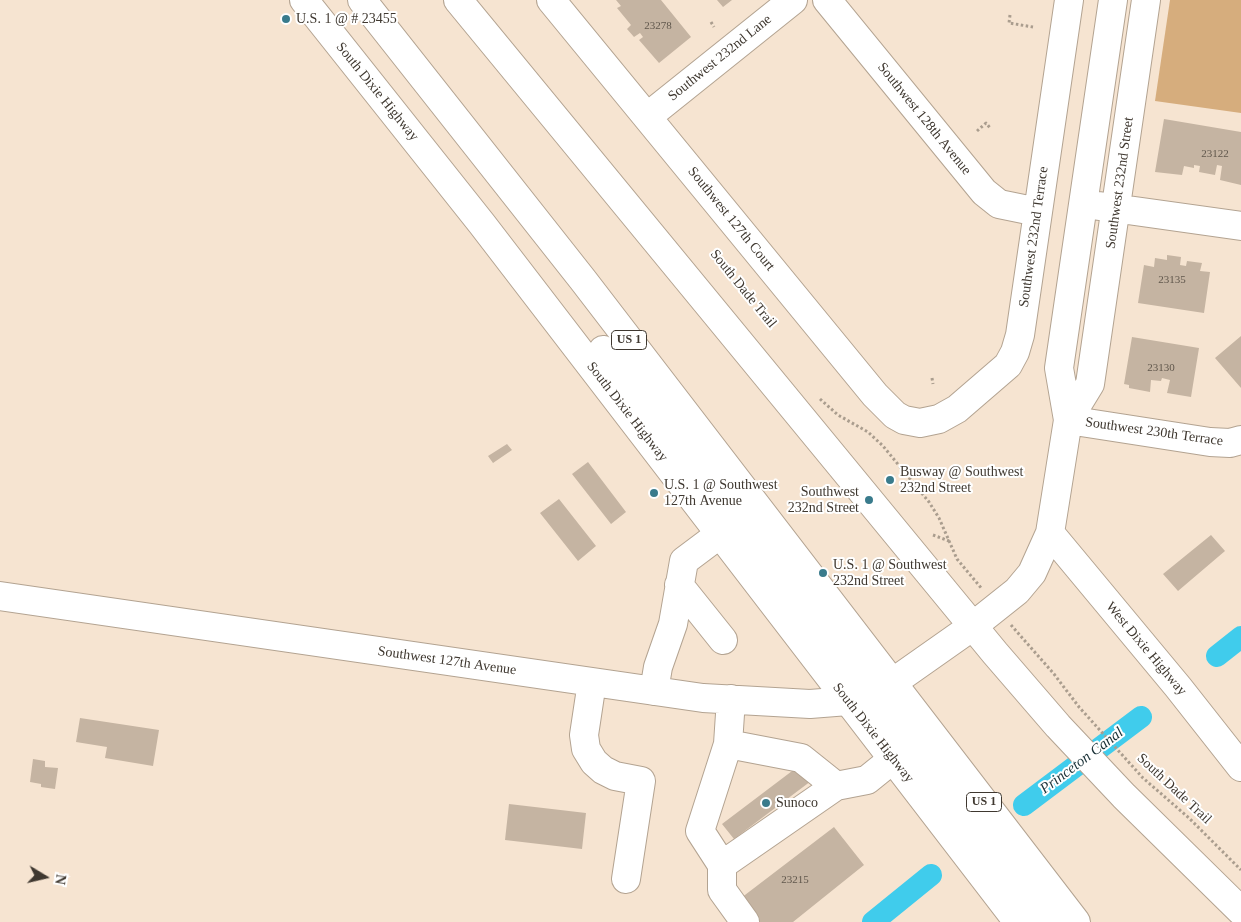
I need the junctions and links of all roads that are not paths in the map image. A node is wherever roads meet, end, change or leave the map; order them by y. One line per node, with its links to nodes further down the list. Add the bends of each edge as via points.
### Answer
1 (304, 0): 14 (main road, South Dixie Highway)
2 (362, 0): 26 (main road, US 1, via 583,280)
3 (458, 0): 23 (main road)
4 (551, 0): 10 (main road, Southwest 127th Court)
5 (793, 0): 10 (main road, Southwest 232nd Lane)
6 (827, 0): 13 (main road, Southwest 128th Avenue, via 984,192 999,204)
7 (1069, 0): 13 (main road, Southwest 232nd Terrace)
8 (1113, 0): 11 (main road, Southwest 232nd Street)
9 (1146, 0): 12 (main road, Southwest 232nd Street)
10 (647, 117): 17 (main road, Southwest 127th Court, via 881,402 904,420)
11 (1083, 204): 12 (main road); 16 (main road, Southwest 232nd Street, via 1059,368)
12 (1116, 208): 15 (main road); 16 (main road, Southwest 232nd Street, via 1090,384)
13 (1038, 212): 17 (main road, Southwest 232nd Terrace, via 1020,335 1012,358 957,409 939,419)
14 (482, 224): 20 (main road, South Dixie Highway); 26 (main road, via 516,238 706,480 828,645 867,683)
15 (1241, 226)
16 (1068, 420): 18 (main road, Southwest 230th Terrace, via 1210,442); 19 (main road, Southwest 232nd Street)
17 (920, 423)
18 (1241, 440)
19 (1050, 533): 23 (main road, Southwest 232nd Street, via 1026,580); 32 (main road, West Dixie Highway)
20 (720, 534): 21 (main road, via 684,561); 29 (main road, South Dixie Highway)
21 (679, 585): 24 (main road); 27 (main road, via 673,624 658,667)
22 (0, 596): 25 (main road, Southwest 127th Avenue)
23 (973, 626): 26 (main road, Southwest 232nd Street); 36 (main road, via 1058,726)
24 (723, 640)
25 (592, 682): 27 (main road, Southwest 127th Avenue); 35 (main road, via 584,735 586,750 603,770 641,781)
26 (892, 683): 29 (main road, Southwest 127th Avenue); 40 (main road, US 1)
27 (654, 691): 28 (main road, Southwest 127th Avenue)
28 (731, 699): 29 (main road, Southwest 127th Avenue, via 810,704); 30 (main road)
29 (848, 701): 31 (main road, South Dixie Highway); 39 (main road, via 874,706 888,717 1039,918)
30 (728, 744): 33 (main road, via 801,758); 34 (main road, via 700,831)
31 (893, 759): 33 (main road, via 867,780); 38 (main road, South Dixie Highway)
32 (1240, 765)
33 (836, 786): 34 (main road)
34 (722, 866): 37 (main road, via 722,890)
35 (626, 879)
36 (1241, 911)
37 (745, 922)
38 (1018, 922)
39 (1047, 922)
40 (1076, 922)

